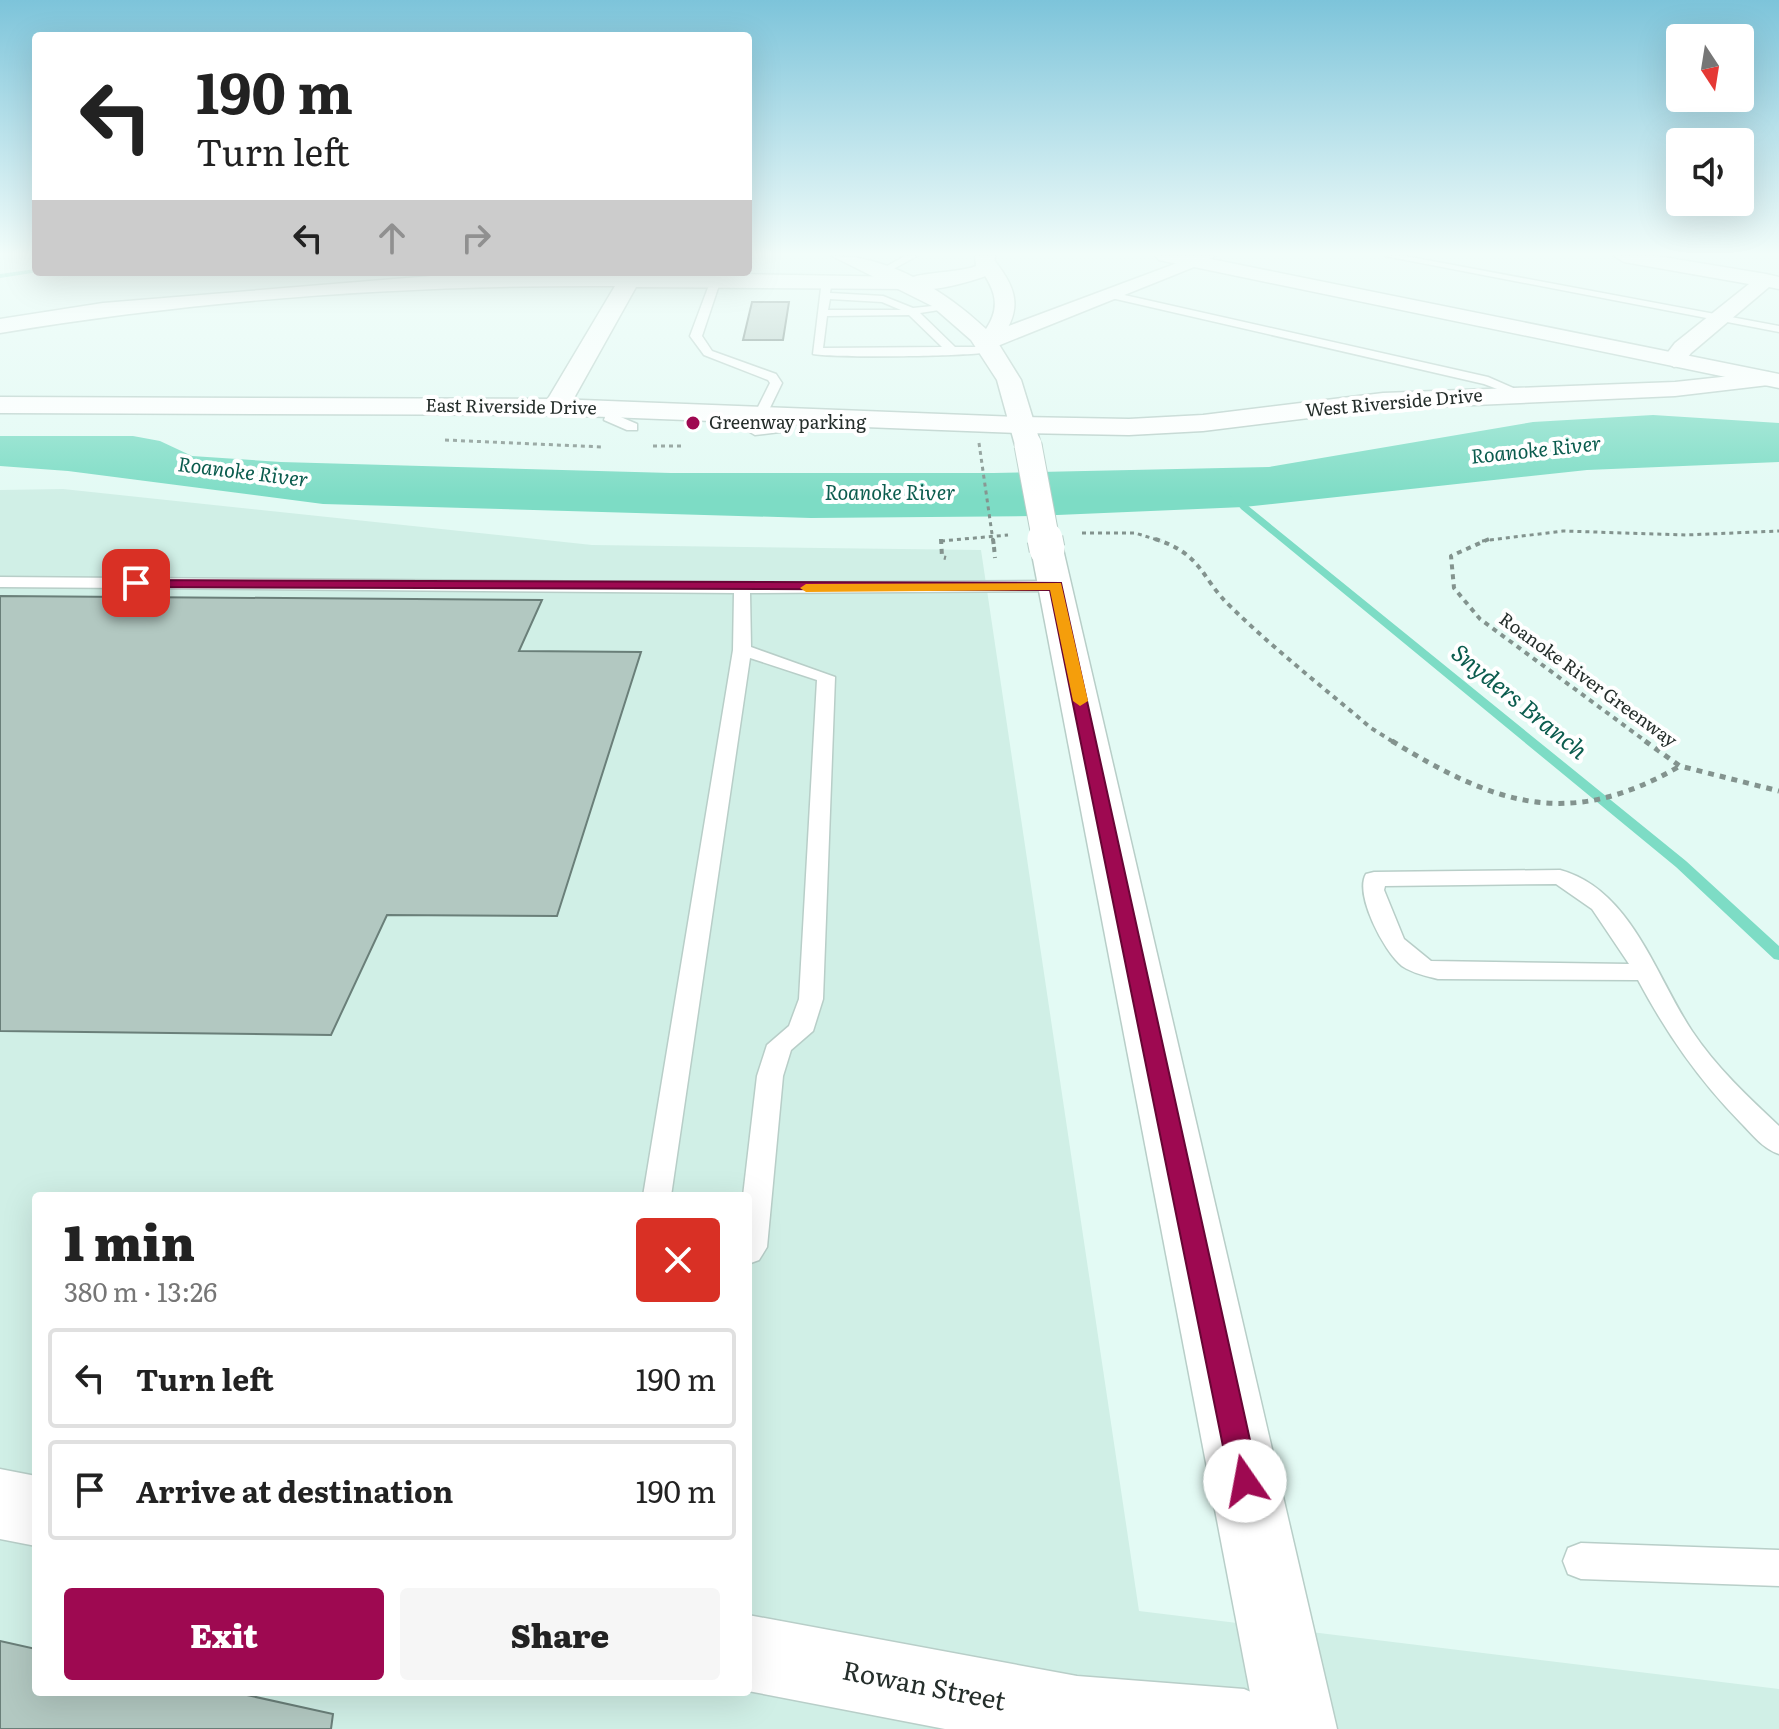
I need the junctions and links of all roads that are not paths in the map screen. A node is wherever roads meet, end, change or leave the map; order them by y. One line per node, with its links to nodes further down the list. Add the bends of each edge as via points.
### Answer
1 (596, 337): 17 (street)
2 (696, 337): 19 (lane, via 708,353 772,377 776,383)
3 (819, 337): 12 (lane, via 817,352)
4 (938, 337): 12 (lane)
5 (980, 337): 11 (street)
6 (996, 337): 11 (street)
7 (1012, 337): 11 (street)
8 (1294, 337): 15 (lane, via 1488,381)
9 (1564, 337): 13 (street)
10 (1699, 337): 13 (street)
11 (990, 346): 12 (lane); 21 (street, via 1011,385)
12 (952, 351)
13 (1674, 360): 14 (street)
14 (1773, 380): 15 (street, West Riverside Drive)
15 (1521, 394): 21 (street, West Riverside Drive, via 1383,401 1203,423)
16 (0, 405): 17 (street, East Riverside Drive)
17 (556, 407): 18 (street, East Riverside Drive)
18 (613, 408): 19 (street, East Riverside Drive); 20 (lane, via 609,417)
19 (758, 422): 21 (street, East Riverside Drive, via 788,414)
20 (632, 427)
21 (1025, 435): 23 (street, bridge, via 1062,541)
22 (0, 582): 24 (lane)
23 (1056, 586): 24 (lane); 36 (street)
24 (742, 588): 25 (lane)
25 (742, 650): 28 (lane); 29 (lane, via 826,677 811,999 800,1031 780,1045 770,1076)
26 (1645, 972): 26 (lane, via 1596,897 1560,877 1374,879 1373,890 1400,955 1417,967); 27 (lane, via 1683,1038)
27 (1779, 1143)
28 (658, 1192)
29 (752, 1247)
30 (0, 1504): 31 (street)
31 (32, 1510)
32 (1581, 1561): 33 (lane)
33 (1779, 1568)
34 (752, 1654): 35 (street, Rowan Street, via 1077,1715)
35 (1244, 1729)
36 (1297, 1729)

